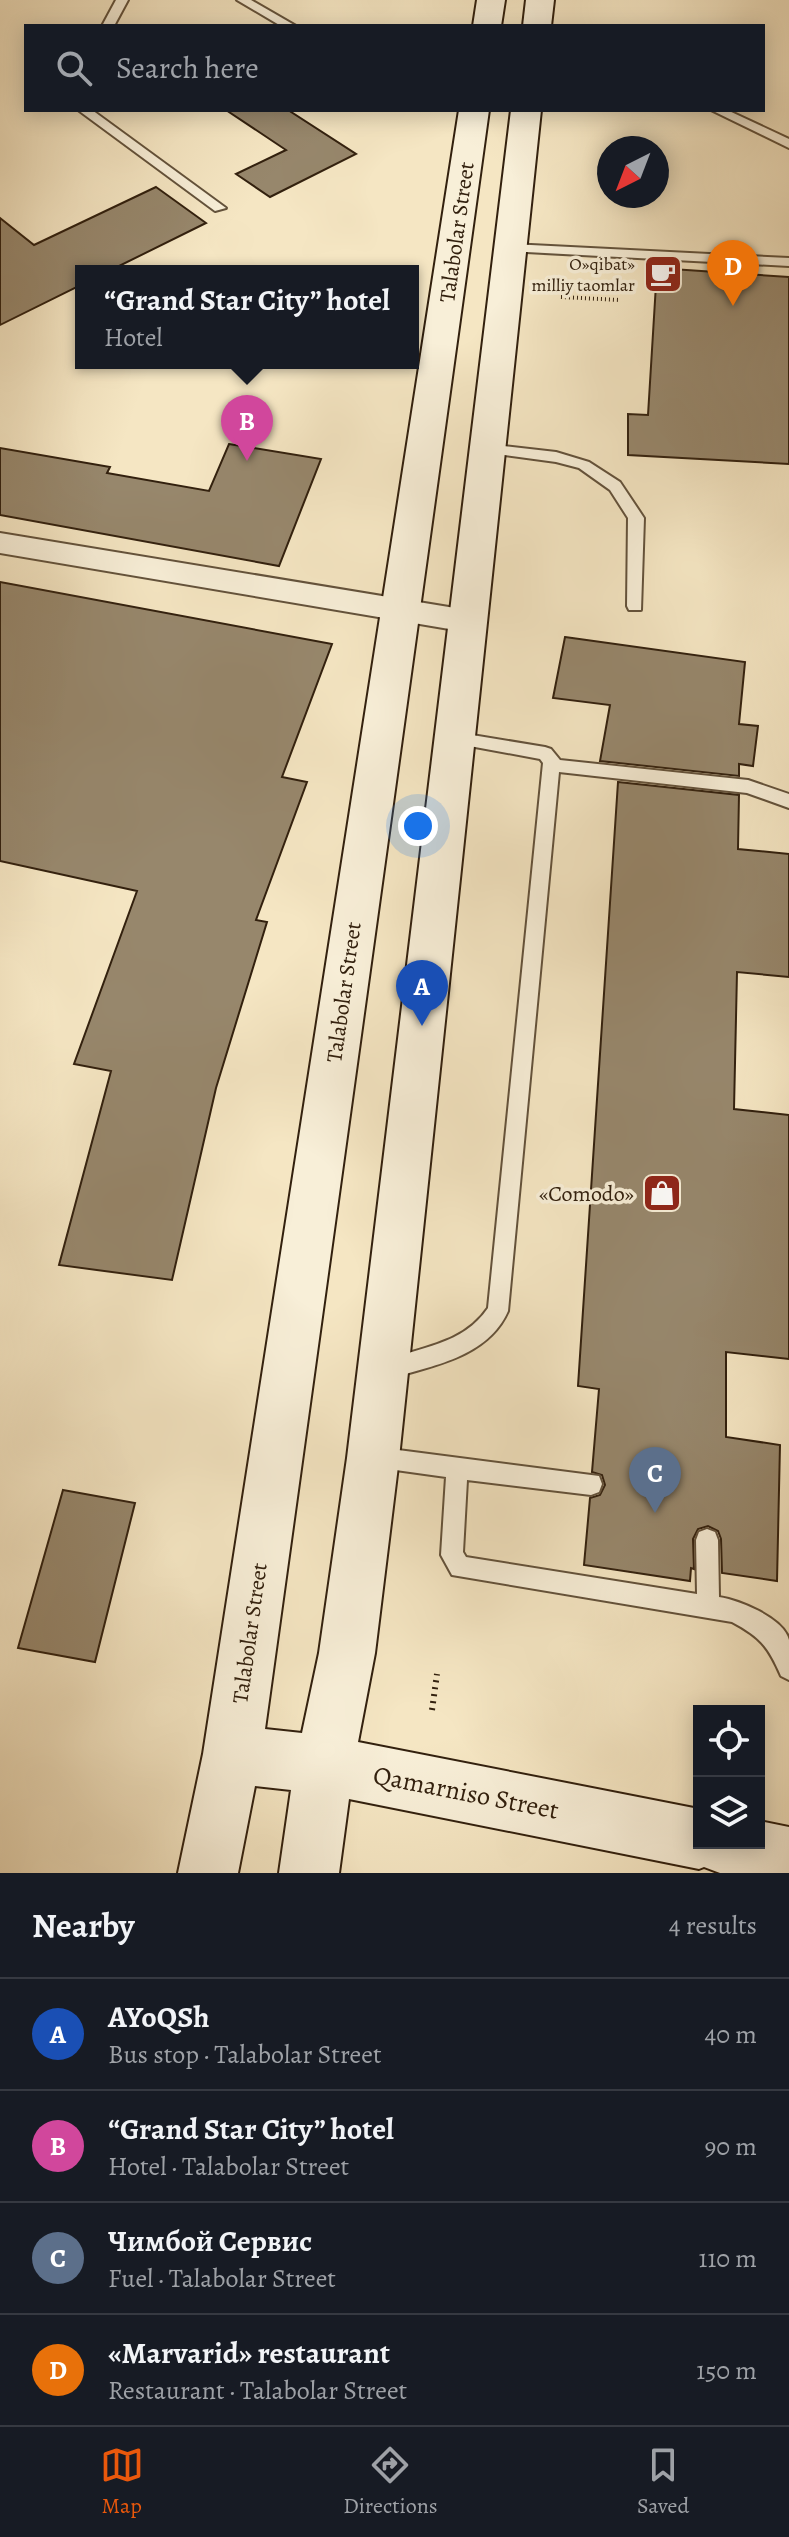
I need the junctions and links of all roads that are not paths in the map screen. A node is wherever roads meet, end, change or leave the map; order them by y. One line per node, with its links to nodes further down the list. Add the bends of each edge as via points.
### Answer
1 (122, 0): 5 (lane)
2 (243, 0): 6 (lane)
3 (491, 0): 7 (main road)
4 (540, 0): 8 (main road)
5 (109, 24)
6 (286, 24)
7 (487, 24)
8 (537, 24)
9 (87, 112): 14 (lane)
10 (474, 112): 20 (main road, Talabolar Street)
11 (526, 112): 15 (main road)
12 (721, 112): 13 (lane)
13 (789, 144)
14 (220, 208)
15 (511, 248): 16 (lane); 17 (main road)
16 (789, 262)
17 (487, 449): 19 (lane, via 584,465 615,486 636,518); 21 (main road)
18 (0, 543): 20 (street)
19 (635, 606)
20 (400, 609): 21 (street); 32 (main road, Talabolar Street)
21 (467, 621): 22 (main road)
22 (454, 738): 23 (lane, via 545,753); 25 (main road)
23 (551, 765): 24 (lane, via 748,787); 25 (lane, via 498,1311 479,1337)
24 (789, 801)
25 (381, 1371): 26 (main road)
26 (373, 1458): 27 (lane); 33 (main road, via 347,1653)
27 (457, 1467): 28 (lane); 30 (lane, via 452,1555 460,1567)
28 (591, 1484)
29 (707, 1540): 30 (lane)
30 (708, 1605): 31 (lane, via 762,1625 784,1648)
31 (789, 1668)
32 (232, 1754): 33 (main road, Qamarniso Street); 38 (main road, Talabolar Street)
33 (324, 1765): 34 (main road, Qamarniso Street); 39 (main road)
34 (693, 1838)
35 (789, 1841): 37 (lane)
36 (749, 1849): 37 (main road)
37 (789, 1857)
38 (211, 1872)
39 (309, 1873)

